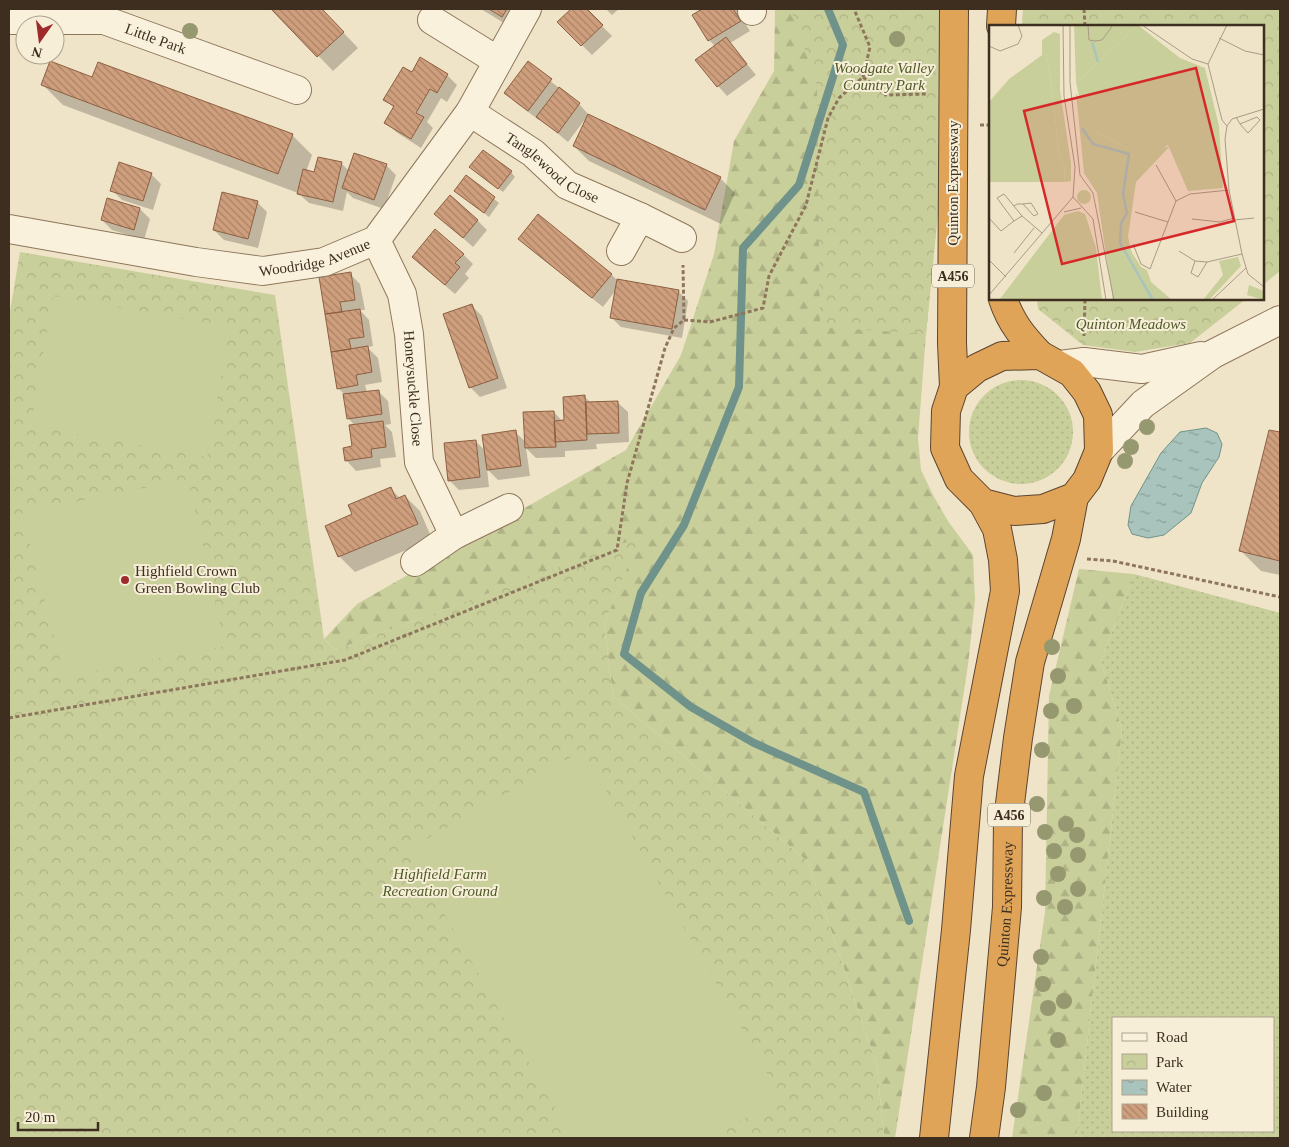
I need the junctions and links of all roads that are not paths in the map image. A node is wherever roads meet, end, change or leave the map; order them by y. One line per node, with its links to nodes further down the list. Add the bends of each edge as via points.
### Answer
1 (527, 9): 7 (street, Woodridge Avenue)
2 (954, 9): 19 (highway, Quinton Expressway / A456)
3 (1002, 9): 6 (highway)
4 (9, 20): 8 (street, Little Park, via 104,20)
5 (432, 20): 7 (street)
6 (1001, 25)
7 (498, 61): 9 (street, Woodridge Avenue)
8 (297, 90)
9 (470, 112): 10 (street, Tanglewood Close, via 533,153 567,185); 13 (street, Woodridge Avenue)
10 (640, 217): 12 (street, Tanglewood Close); 14 (street)
11 (9, 229): 13 (street, Woodridge Avenue, via 196,262 263,270 324,262)
12 (682, 238)
13 (376, 240): 24 (street, Honeysuckle Close, via 402,294 409,334 419,462)
14 (621, 252)
15 (1003, 300): 18 (highway, via 1018,331)
16 (1280, 320): 17 (street)
17 (1213, 354): 18 (street, via 1142,369); 20 (street, via 1142,404)
18 (1050, 360): 19 (highway, via 1002,356 977,368); 20 (highway, via 1072,373 1087,392 1098,415)
19 (954, 387): 22 (highway, via 946,411 944,448 959,479)
20 (1099, 451): 21 (highway, via 1087,480)
21 (1074, 498): 22 (highway, via 1043,508 1014,511); 27 (highway, Quinton Expressway / A456, via 1066,539 1030,662 1018,738 1008,820 1006,917)
22 (983, 503): 26 (highway, A456, via 997,529 1005,591 968,776)
23 (509, 508): 24 (street)
24 (454, 535): 25 (street)
25 (415, 562)
26 (934, 1138)
27 (984, 1138)

